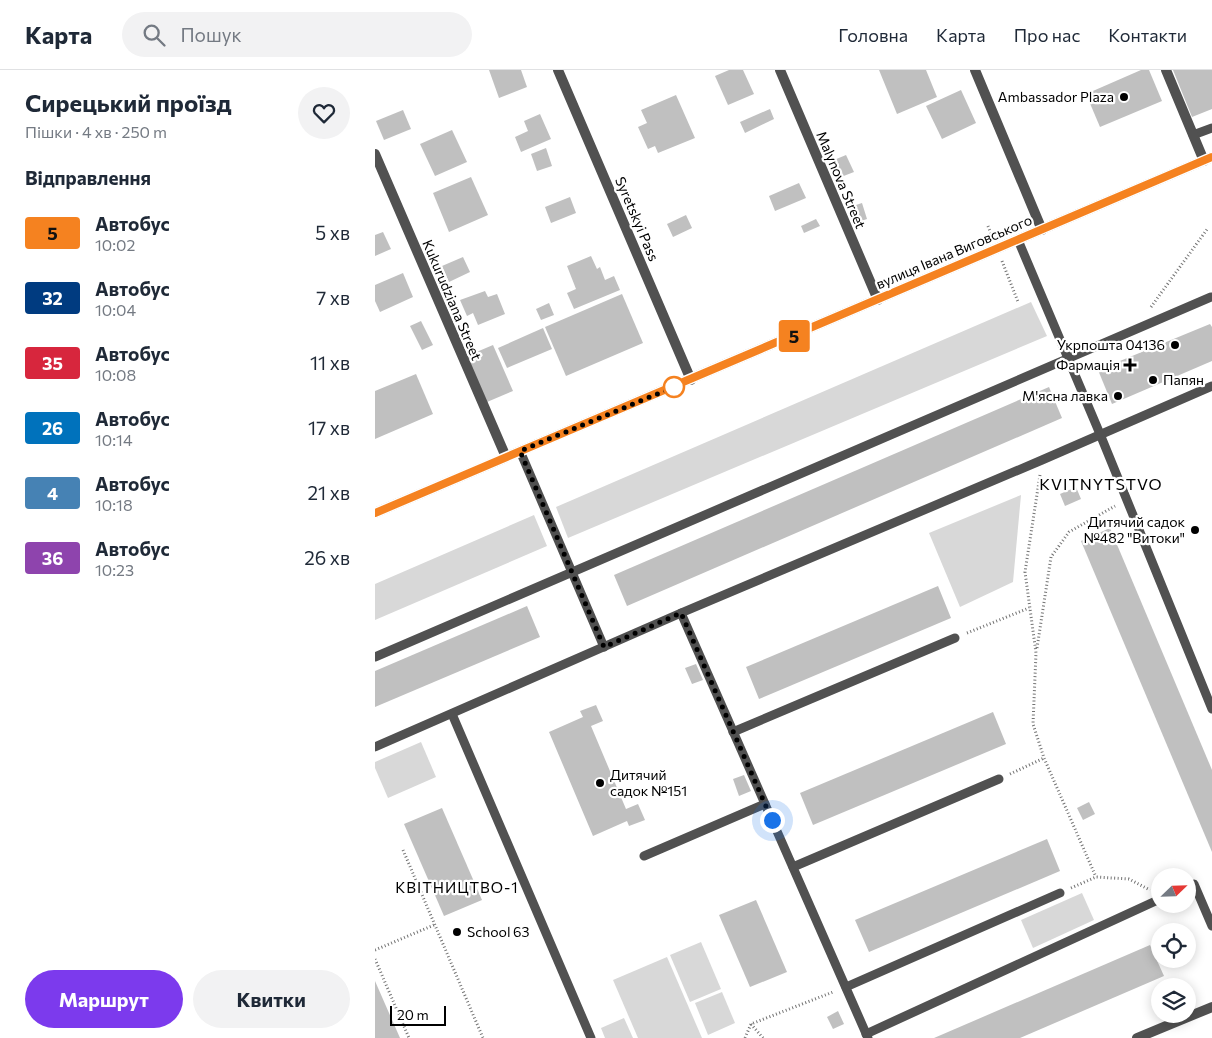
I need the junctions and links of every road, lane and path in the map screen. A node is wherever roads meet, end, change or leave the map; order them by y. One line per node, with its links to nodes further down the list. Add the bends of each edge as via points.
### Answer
1 (559, 70): 18 (street, Syretskyi Pass)
2 (780, 70): 14 (street, Malynova Street)
3 (975, 70): 10 (street)
4 (1166, 70): 6 (street)
5 (1212, 128): 6 (lane)
6 (1193, 135): 8 (street)
7 (375, 154): 22 (street, Kukurudziana Street)
8 (1208, 159): 10 (main road, вулиця Івана Виговського)
9 (1208, 228): 16 (path)
10 (1042, 230): 11 (main road, вулиця Івана Виговського)
11 (1018, 240): 12 (main road, вулиця Івана Виговського); 17 (lane)
12 (997, 249): 14 (main road, вулиця Івана Виговського); 15 (path)
13 (1211, 297): 16 (lane)
14 (877, 300): 18 (main road, вулиця Івана Виговського)
15 (1018, 302)
16 (1135, 330): 17 (lane)
17 (1068, 358): 20 (lane); 26 (lane)
18 (691, 380): 21 (main road, вулиця Івана Виговського)
19 (1212, 386): 20 (lane)
20 (1100, 434): 23 (lane); 24 (lane)
21 (520, 451): 22 (main road, вулиця Івана Виговського); 26 (lane)
22 (506, 457): 25 (main road, вулиця Івана Виговського)
23 (1042, 460): 27 (path, via 1025,572); 28 (lane)
24 (1127, 499): 31 (path, via 1069,532 1051,557); 33 (lane)
25 (375, 513)
26 (571, 573): 30 (lane); 32 (lane)
27 (1029, 608): 29 (path); 31 (path)
28 (681, 613): 30 (lane); 35 (lane)
29 (955, 638): 35 (lane)
30 (604, 647): 34 (lane)
31 (1036, 653): 37 (path, via 1033,724)
32 (375, 657)
33 (1212, 709)
34 (452, 714): 36 (lane); 58 (lane)
35 (733, 732): 39 (lane)
36 (375, 747)
37 (1043, 758): 38 (path); 43 (path)
38 (999, 779): 42 (lane)
39 (765, 804): 41 (lane); 42 (lane)
40 (403, 850): 48 (path)
41 (643, 856)
42 (793, 867): 52 (lane)
43 (1096, 877): 45 (path, via 1129,879); 46 (path)
44 (1196, 889): 49 (lane)
45 (1151, 890)
46 (1060, 893): 52 (lane)
47 (1151, 903): 55 (lane)
48 (435, 924): 50 (path); 57 (path)
49 (1212, 926)
50 (375, 950)
51 (375, 959): 56 (path)
52 (846, 987): 54 (path); 55 (lane)
53 (1212, 1007): 61 (street)
54 (751, 1024): 59 (path); 60 (path)
55 (867, 1036)
56 (409, 1038)
57 (483, 1038)
58 (591, 1038)
59 (745, 1038)
60 (763, 1038)
61 (1137, 1038)

